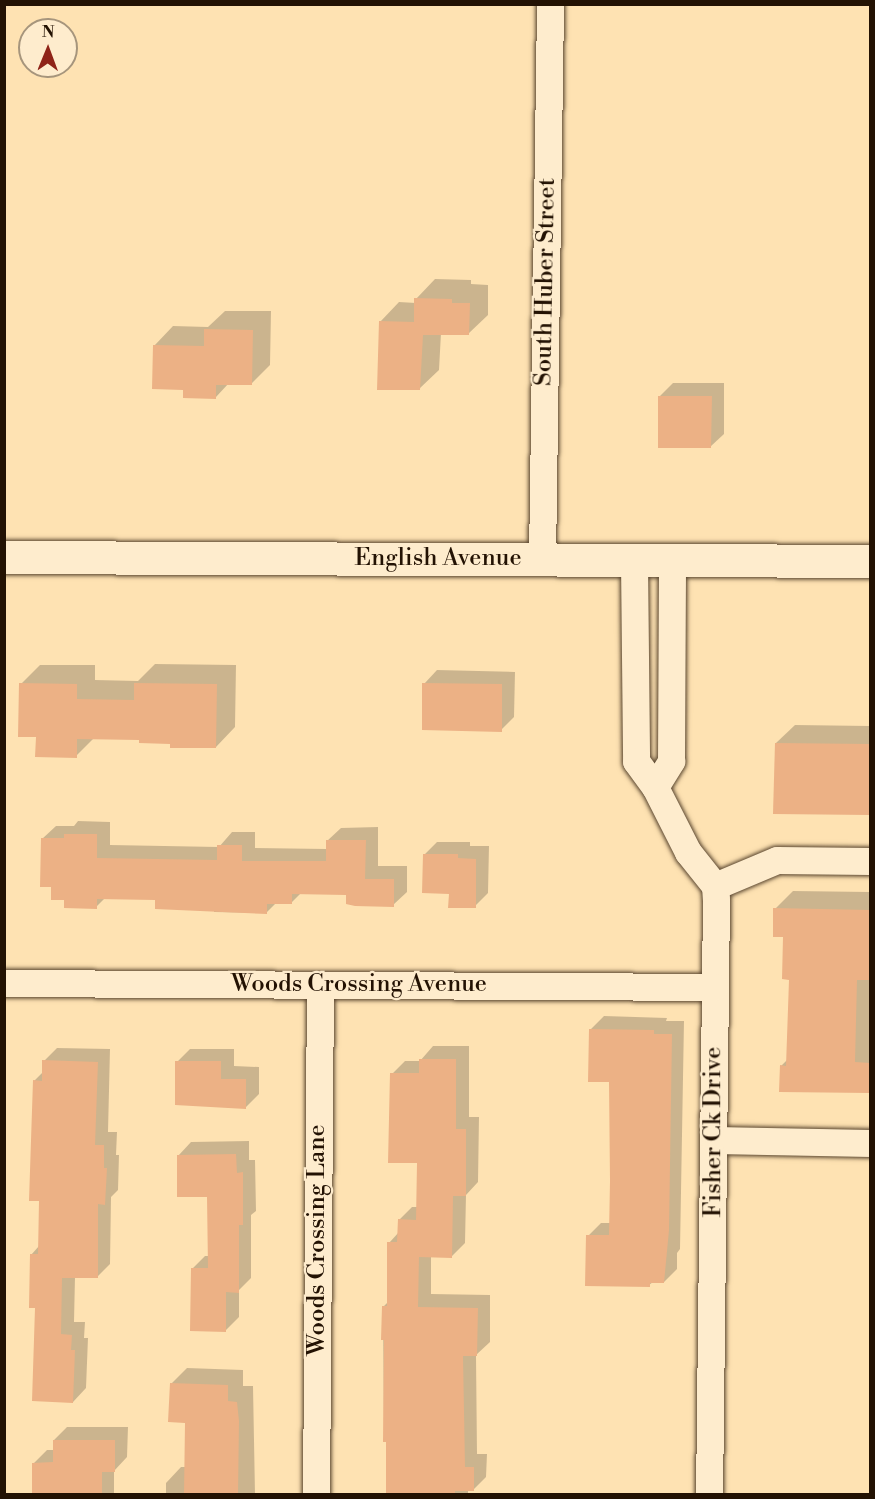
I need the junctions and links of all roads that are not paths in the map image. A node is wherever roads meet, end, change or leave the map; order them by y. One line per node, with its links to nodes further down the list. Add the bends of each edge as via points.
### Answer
1 (550, 4): 3 (street, South Huber Street)
2 (4, 557): 3 (street, English Avenue)
3 (542, 559): 4 (street, English Avenue)
4 (634, 561): 5 (street, English Avenue); 7 (street, via 636,761)
5 (672, 561): 6 (street, English Avenue); 7 (street, via 671,761)
6 (870, 561)
7 (655, 787): 9 (street, via 688,852)
8 (870, 861): 9 (street, via 777,860)
9 (715, 886): 12 (street, Fisher Ck Drive)
10 (4, 983): 11 (street, Woods Crossing Avenue)
11 (320, 985): 12 (street, Woods Crossing Avenue); 15 (street, Woods Crossing Lane)
12 (714, 987): 13 (street, Fisher Ck Drive)
13 (715, 1140): 14 (street); 16 (street, Fisher Ck Drive)
14 (870, 1143)
15 (316, 1494)
16 (709, 1494)

